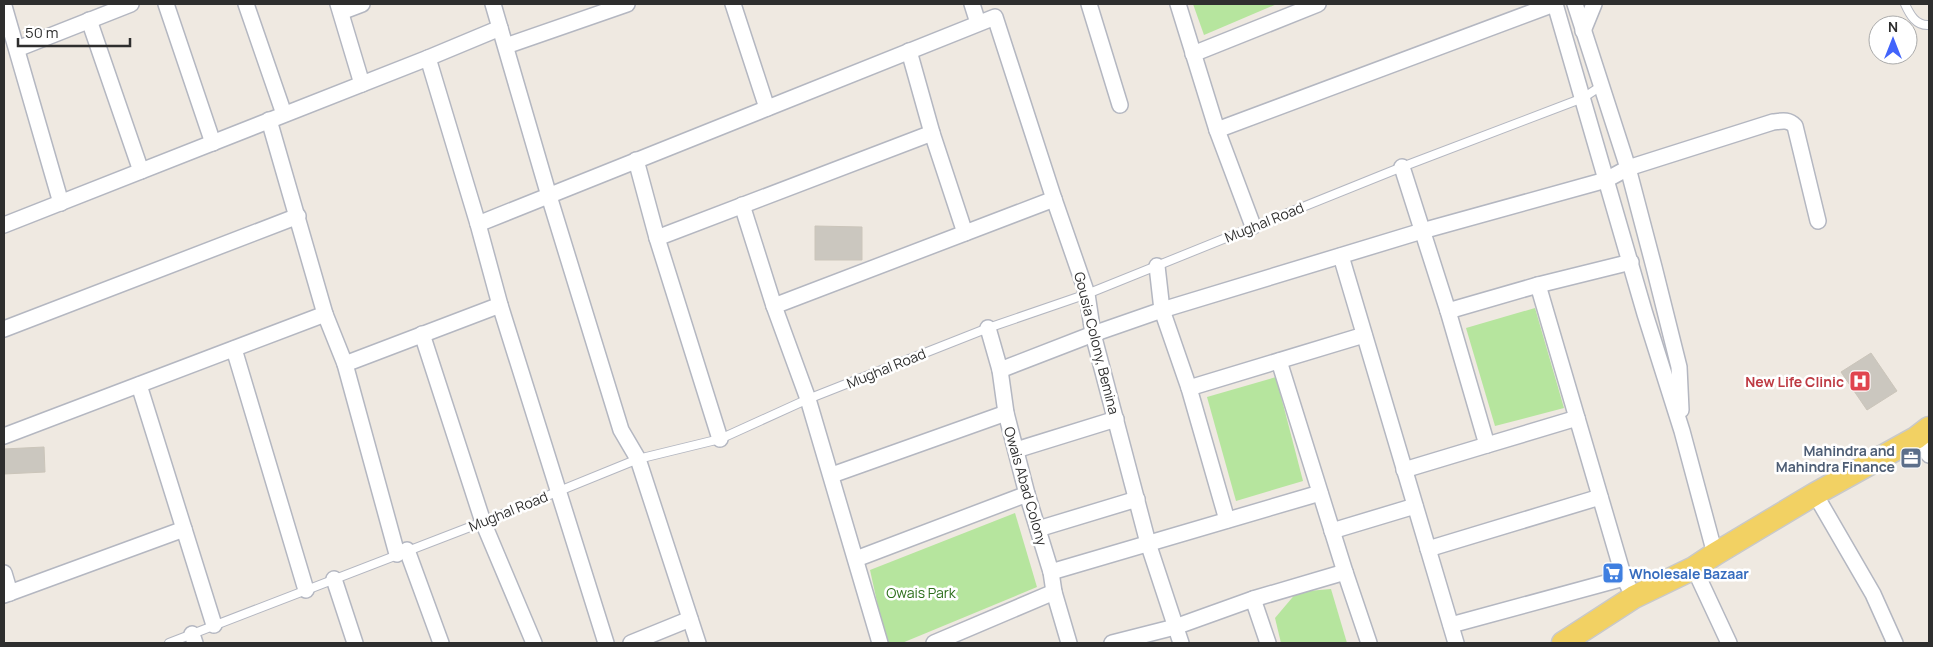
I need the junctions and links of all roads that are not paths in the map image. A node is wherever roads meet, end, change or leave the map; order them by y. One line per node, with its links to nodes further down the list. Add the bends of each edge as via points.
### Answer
1 (131, 4): 18 (street)
2 (166, 4): 37 (street)
3 (246, 4): 33 (street)
4 (362, 4): 16 (street)
5 (493, 4): 21 (street)
6 (627, 4): 23 (street)
7 (733, 4): 32 (street)
8 (972, 4): 19 (street)
9 (1089, 4): 31 (street)
10 (1178, 4): 26 (street)
11 (1318, 4): 26 (street)
12 (1555, 4): 30 (street); 35 (street)
13 (1575, 4): 22 (street)
14 (1594, 4): 22 (street)
15 (1906, 4): 20 (lane, via 1916,22)
16 (339, 8): 28 (street)
17 (4, 9): 24 (street)
18 (89, 20): 24 (street); 41 (street)
19 (978, 23): 25 (street); 44 (street, Gousia Colony, Bemina, via 995,17)
20 (1929, 25)
21 (500, 28): 23 (street); 27 (street)
22 (1583, 31): 29 (street)
23 (506, 46): 43 (street)
24 (17, 49): 45 (street)
25 (909, 51): 32 (street); 36 (street)
26 (1193, 54): 35 (street)
27 (428, 58): 28 (street); 49 (street)
28 (362, 84): 33 (street)
29 (1601, 86): 30 (lane, Mughal Road); 40 (street)
30 (1583, 98): 39 (lane, Mughal Road); 42 (street)
31 (1120, 105)
32 (767, 108): 38 (street)
33 (284, 114): 34 (street)
34 (269, 120): 37 (street); 47 (street)
35 (1217, 130): 51 (street)
36 (932, 133): 46 (street); 53 (street)
37 (213, 143): 41 (street)
38 (636, 160): 43 (street); 54 (street)
39 (1402, 167): 51 (lane, Mughal Road); 52 (street)
40 (1628, 168): 42 (street); 48 (street, via 1773,122 1790,122 1795,126); 80 (street, via 1679,367)
41 (141, 171): 45 (street)
42 (1606, 180): 52 (street); 56 (street)
43 (549, 196): 49 (street); 86 (street, via 621,430)
44 (1054, 199): 53 (street); 59 (street, Gousia Colony, Bemina)
45 (61, 203): 50 (street)
46 (742, 205): 54 (street); 61 (street)
47 (298, 216): 64 (street); 66 (street)
48 (1818, 221)
49 (478, 224): 60 (street)
50 (4, 225)
51 (1253, 226): 57 (lane, Mughal Road)
52 (1422, 231): 55 (street); 63 (street)
53 (965, 232): 61 (street)
54 (656, 238): 82 (street)
55 (1341, 256): 62 (street); 69 (street)
56 (1631, 262): 58 (street); 80 (street)
57 (1157, 266): 59 (lane, Mughal Road); 62 (street)
58 (1538, 284): 63 (street); 78 (street)
59 (1087, 294): 65 (lane, Mughal Road); 68 (street, Gousia Colony, Bemina)
60 (500, 304): 67 (street); 89 (street)
61 (774, 306): 76 (street)
62 (1162, 310): 68 (street); 75 (street)
63 (1448, 311): 84 (street)
64 (325, 314): 70 (street); 72 (street)
65 (988, 328): 73 (street, Owais Abad Colony); 76 (lane, Mughal Road)
66 (4, 329)
67 (422, 334): 72 (street); 97 (street)
68 (1093, 334): 73 (street); 79 (street, Gousia Colony, Bemina)
69 (1364, 335): 71 (street); 87 (street)
70 (234, 348): 74 (street); 112 (street)
71 (1279, 361): 75 (street); 90 (street)
72 (345, 364): 103 (street)
73 (1000, 370): 77 (street, Owais Abad Colony)
74 (139, 385): 81 (street); 98 (street)
75 (1189, 388): 96 (street)
76 (808, 399): 82 (lane, Mughal Road); 88 (street)
77 (1006, 413): 85 (street, Owais Abad Colony); 88 (street)
78 (1577, 418): 84 (street); 93 (street)
79 (1116, 419): 85 (street); 94 (street, Gousia Colony, Bemina)
80 (1682, 431): 104 (street)
81 (4, 436)
82 (720, 439): 86 (lane, Mughal Road)
83 (1925, 440): 92 (main road)
84 (1487, 444): 87 (street)
85 (1016, 450): 91 (street, Owais Abad Colony)
86 (638, 459): 89 (lane, Mughal Road); 116 (street)
87 (1404, 470): 95 (street)
88 (832, 475): 105 (street)
89 (560, 490): 97 (lane, Mughal Road); 125 (street)
90 (1320, 493): 96 (street); 100 (street)
91 (1027, 494): 99 (street, Owais Abad Colony); 105 (street)
92 (1816, 494): 104 (main road); 138 (street, via 1873,594)
93 (1600, 497): 102 (street); 111 (street)
94 (1137, 499): 99 (street); 101 (street, Gousia Colony, Bemina)
95 (1415, 506): 100 (street); 102 (street)
96 (1227, 520): 101 (street)
97 (484, 522): 103 (lane, Mughal Road); 124 (street)
98 (184, 529): 114 (street); 118 (street)
99 (1038, 529): 107 (street, Owais Abad Colony)
100 (1332, 531): 108 (street)
101 (1148, 543): 107 (street); 119 (street, Gousia Colony, Bemina)
102 (1428, 549): 117 (street)
103 (402, 552): 110 (lane, Mughal Road); 123 (street)
104 (1715, 554): 106 (main road)
105 (856, 559): 128 (street)
106 (1694, 568): 111 (main road); 137 (street)
107 (1051, 572): 113 (street, Owais Abad Colony)
108 (1345, 572): 115 (street); 134 (street)
109 (4, 573): 114 (street)
110 (334, 579): 112 (lane, Mughal Road); 122 (street)
111 (1629, 587): 117 (street); 136 (main road)
112 (306, 590): 118 (lane, Mughal Road)
113 (1054, 592): 129 (street); 130 (street, Owais Abad Colony)
114 (7, 594)
115 (1253, 599): 119 (street); 133 (street)
116 (690, 619): 126 (street); 127 (street)
117 (1451, 625): 135 (street)
118 (214, 626): 120 (lane, Mughal Road)
119 (1175, 627): 131 (street); 132 (street, Gousia Colony, Bemina)
120 (193, 639): 121 (lane, Mughal Road)
121 (169, 643)
122 (355, 643)
123 (441, 643)
124 (534, 643)
125 (606, 643)
126 (630, 643)
127 (698, 643)
128 (880, 643)
129 (934, 643)
130 (1070, 643)
131 (1112, 643)
132 (1181, 643)
133 (1268, 643)
134 (1369, 643)
135 (1456, 643)
136 (1563, 643)
137 (1729, 643)
138 (1894, 643)

